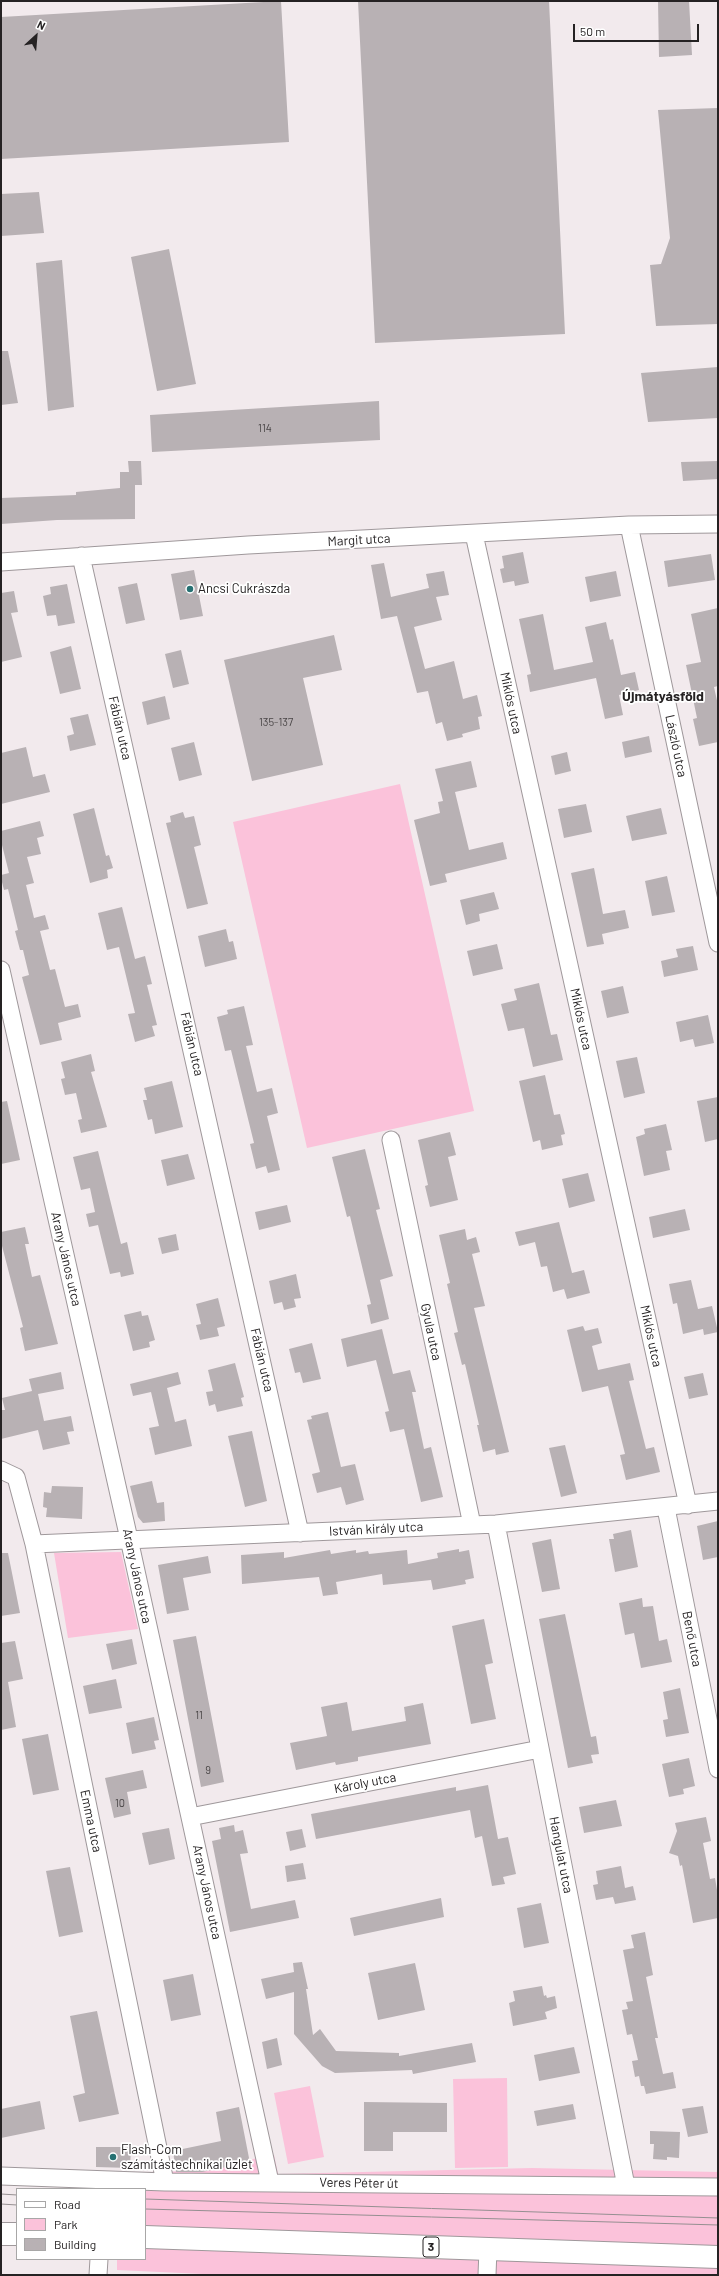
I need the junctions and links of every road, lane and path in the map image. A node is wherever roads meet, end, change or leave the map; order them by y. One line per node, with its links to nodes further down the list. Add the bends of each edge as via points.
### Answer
1 (718, 524): 2 (street, Margit utca)
2 (628, 525): 3 (street, Margit utca); 6 (street, László utca)
3 (474, 534): 4 (street, Margit utca); 11 (street, Miklós utca)
4 (81, 556): 5 (street, Margit utca); 15 (street, Fábián utca)
5 (1, 562)
6 (718, 943)
7 (1, 970): 16 (street, Arany János utca)
8 (391, 1140): 14 (street, Gyula utca)
9 (1, 1470): 17 (street, Emma utca, via 16,1477)
10 (718, 1501): 11 (street, István király utca)
11 (688, 1505): 12 (street, István király utca)
12 (666, 1508): 13 (street, István király utca); 19 (street, Benő utca)
13 (496, 1524): 14 (street, István király utca); 18 (street, Hangulat utca)
14 (472, 1525): 15 (street, István király utca)
15 (300, 1532): 16 (street, István király utca)
16 (129, 1539): 17 (street, István király utca); 20 (street, Arany János utca)
17 (34, 1544): 22 (street, Emma utca)
18 (540, 1749): 20 (street, Károly utca); 24 (street, Hangulat utca)
19 (718, 1769)
20 (190, 1817): 23 (street, Arany János utca)
21 (1, 2176): 22 (street, Veres Péter út)
22 (165, 2182): 23 (street, Veres Péter út)
23 (270, 2182): 24 (street, Veres Péter út)
24 (626, 2186): 25 (street, Veres Péter út)
25 (718, 2187)
26 (1, 2234): 27 (main road)
27 (16, 2234)
28 (146, 2237): 29 (main road, 3)
29 (488, 2249): 30 (main road, 3); 33 (street)
30 (718, 2257)
31 (98, 2260): 32 (street)
32 (98, 2275)
33 (487, 2275)

